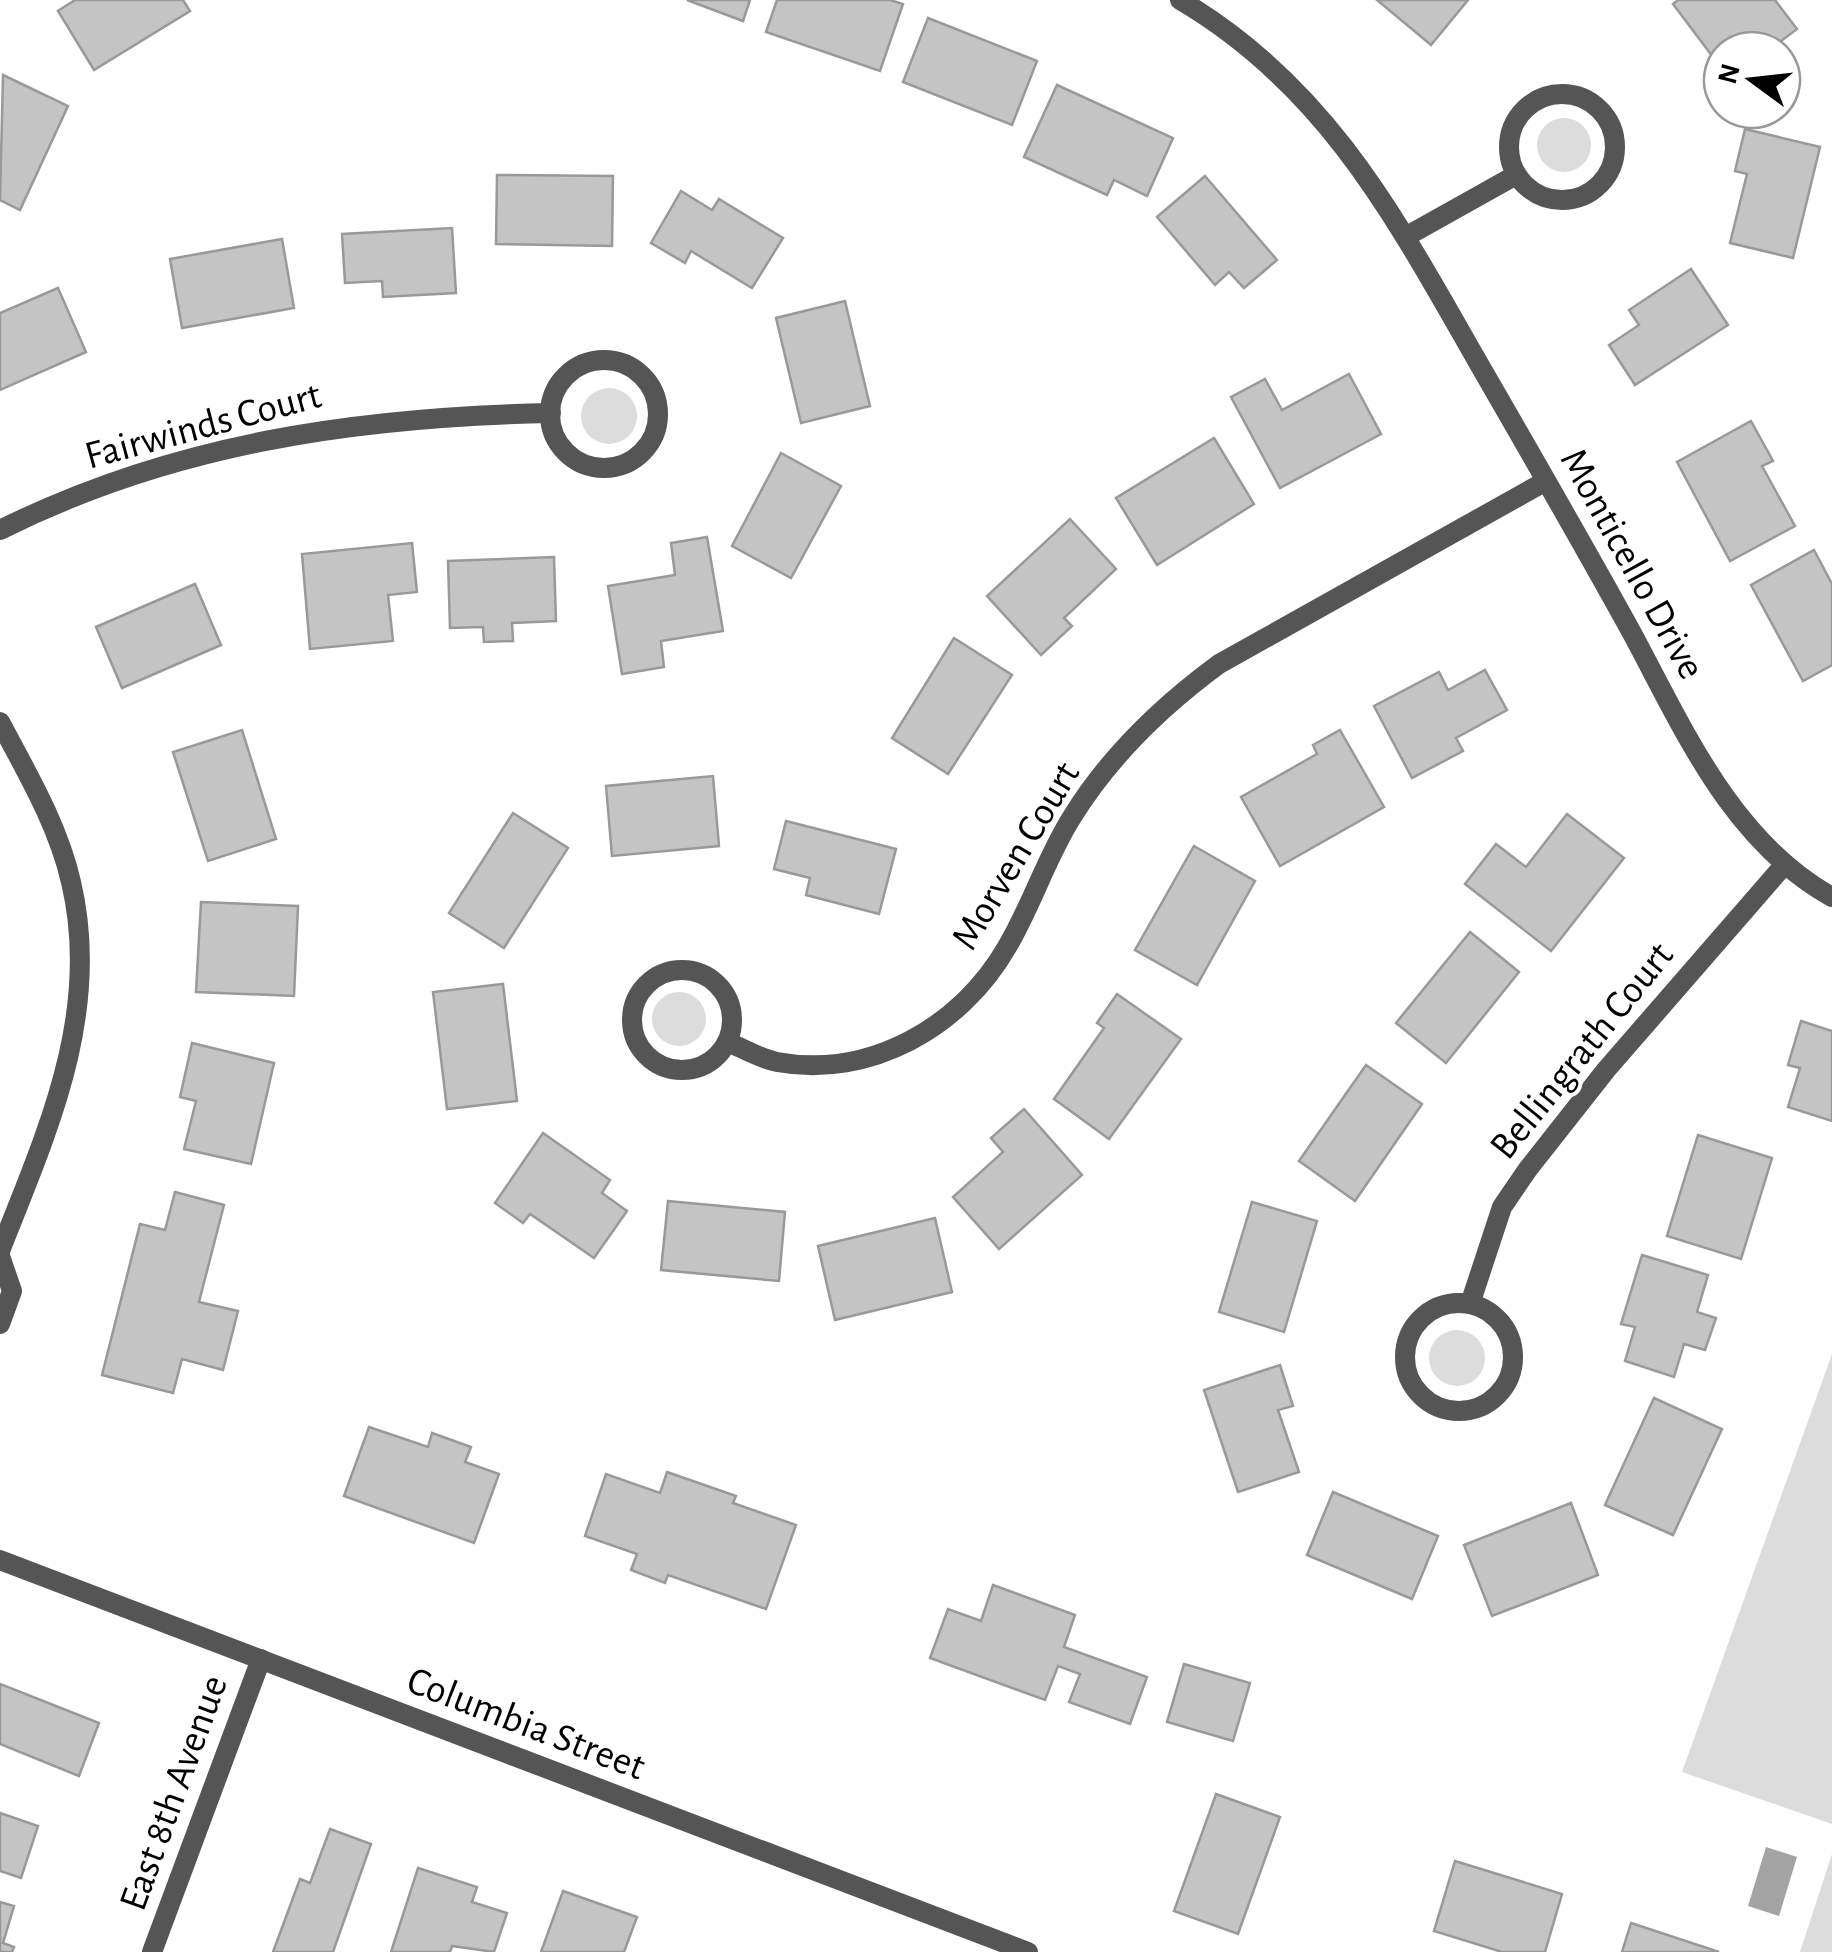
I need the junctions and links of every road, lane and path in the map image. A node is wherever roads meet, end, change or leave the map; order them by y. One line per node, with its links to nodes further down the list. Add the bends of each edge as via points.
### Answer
1 (1180, 0): 3 (street, Monticello Drive, via 1305,99 1367,173)
2 (1516, 174): 2 (street, via 1526,188 1556,200 1589,192 1611,168 1615,151 1608,119 1582,97 1549,94 1534,101 1508,142); 3 (street)
3 (1407, 236): 5 (street, Monticello Drive)
4 (550, 413): 4 (street, via 570,456 600,468 630,461 658,423 645,378 618,361 572,371); 6 (street, Fairwinds Court, via 413,417 249,441 123,478)
5 (1546, 481): 8 (street, Monticello Drive, via 1706,770 1753,835); 10 (street, Morven Court, via 1219,664 1145,726 1093,785 1050,856 1008,947 982,982 925,1033 891,1052 819,1067 773,1061)
6 (0, 530)
7 (0, 722): 11 (street, via 59,844 82,959 74,1044)
8 (1785, 864): 9 (street, Monticello Drive); 12 (street, Bellingrath Court, via 1528,1169 1502,1207)
9 (1832, 897)
10 (728, 1042): 10 (street, via 730,1002 701,973 661,974 634,1004 633,1031 657,1064 697,1068)
11 (0, 1254): 13 (street, via 12,1291)
12 (1470, 1304): 12 (street, via 1428,1311 1405,1346 1413,1388 1448,1411 1489,1403 1512,1368 1504,1327)
13 (0, 1324)
14 (0, 1560): 15 (street, Columbia Street)
15 (261, 1659): 16 (street, East 8th Avenue); 17 (street, Columbia Street)
16 (152, 1952)
17 (1028, 1952)

